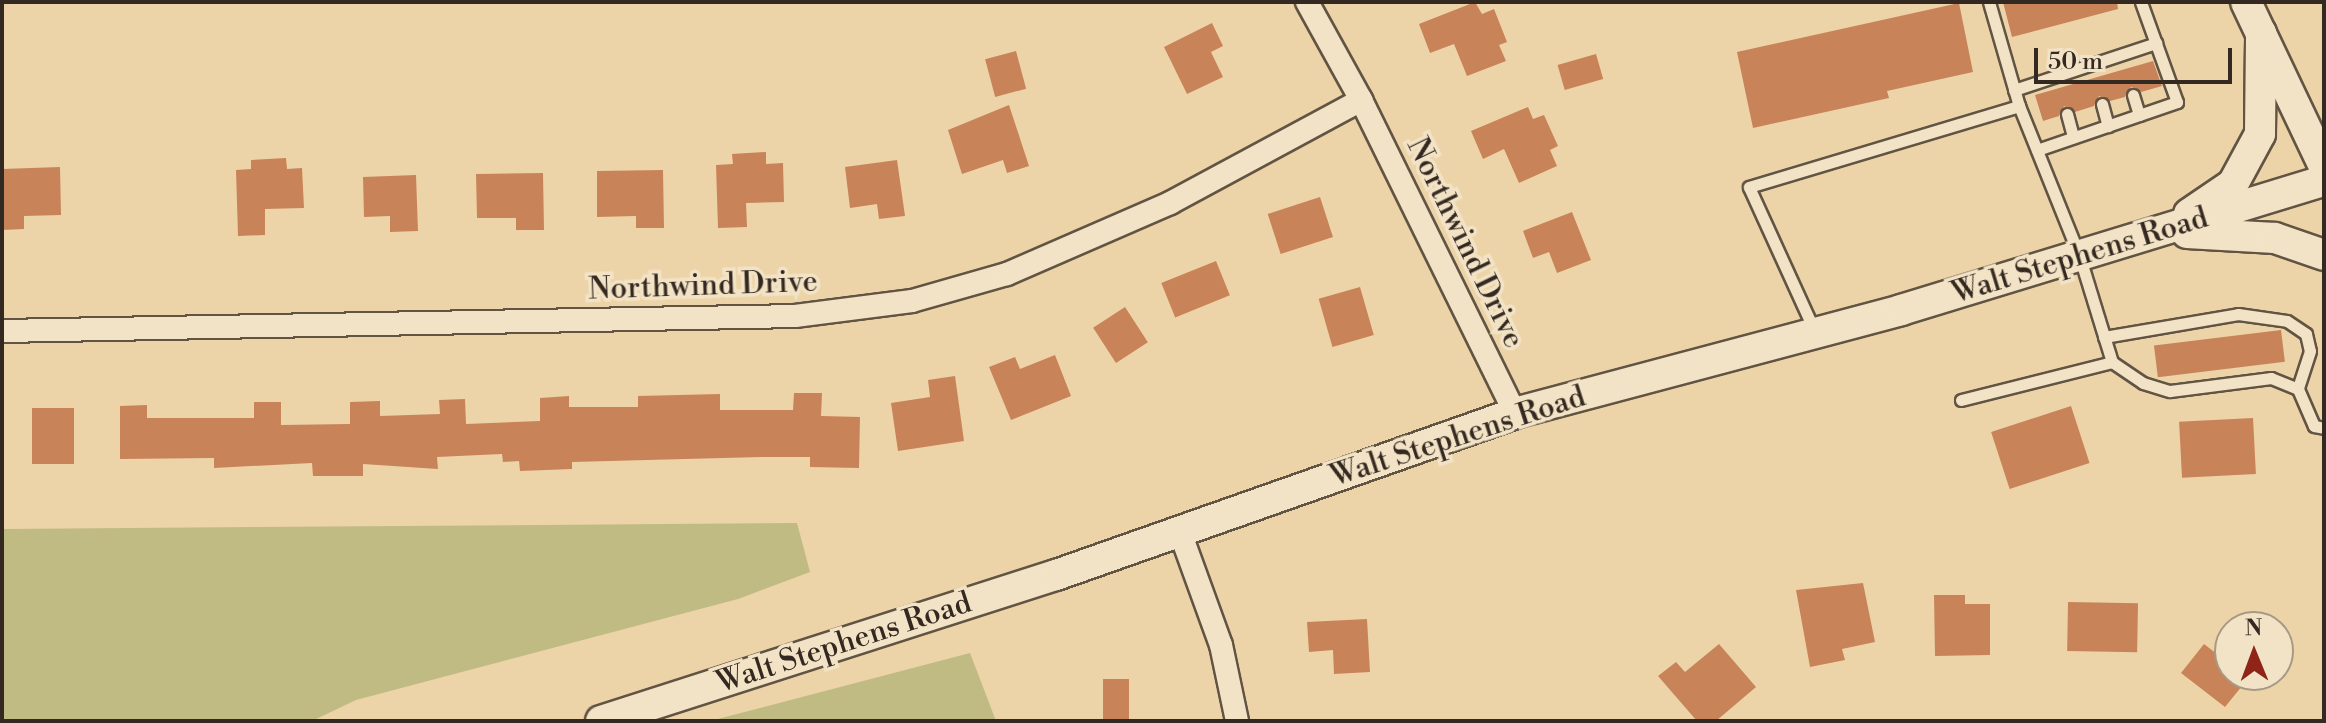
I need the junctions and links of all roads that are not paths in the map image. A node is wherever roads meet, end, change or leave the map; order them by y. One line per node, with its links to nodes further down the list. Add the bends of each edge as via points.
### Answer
1 (1307, 2): 13 (street, Northwind Drive)
2 (1989, 2): 11 (lane)
3 (2141, 2): 6 (lane)
4 (2246, 2): 5 (street)
5 (2261, 33): 21 (street); 23 (street, via 2262,122 2251,154 2233,184)
6 (2156, 43): 7 (lane); 17 (lane, via 2177,102)
7 (2122, 55): 8 (lane); 9 (lane)
8 (2090, 65): 10 (lane); 11 (lane, via 2059,82)
9 (2126, 68)
10 (2094, 78)
11 (2014, 90): 15 (lane)
12 (2133, 95): 17 (lane)
13 (1361, 100): 26 (street, Northwind Drive, via 1170,203 1007,274 912,301 795,316); 32 (street, Northwind Drive)
14 (2102, 104): 18 (lane)
15 (2019, 106): 20 (lane); 27 (lane, via 1749,187)
16 (2067, 114): 19 (lane)
17 (2139, 115): 18 (lane)
18 (2108, 126): 19 (lane)
19 (2073, 137): 20 (lane)
20 (2037, 150): 24 (lane)
21 (2324, 166)
22 (2324, 181): 23 (street, Walt Stephens Road)
23 (2161, 233): 24 (street, Walt Stephens Road); 25 (street, via 2275,238)
24 (2079, 255): 27 (street, Walt Stephens Road); 28 (lane)
25 (2324, 255)
26 (2, 331)
27 (1815, 333): 32 (street, Walt Stephens Road)
28 (2104, 337): 29 (lane); 30 (lane, via 2238,314 2287,321 2306,334 2310,351)
29 (2112, 362): 30 (lane, via 2143,383 2170,391 2271,378); 31 (lane)
30 (2298, 389): 33 (lane, via 2314,426)
31 (1961, 400)
32 (1515, 413): 34 (street, Walt Stephens Road)
33 (2324, 428)
34 (1180, 532): 35 (street, Walt Stephens Road); 36 (street, via 1221,645)
35 (601, 721)
36 (1237, 721)

